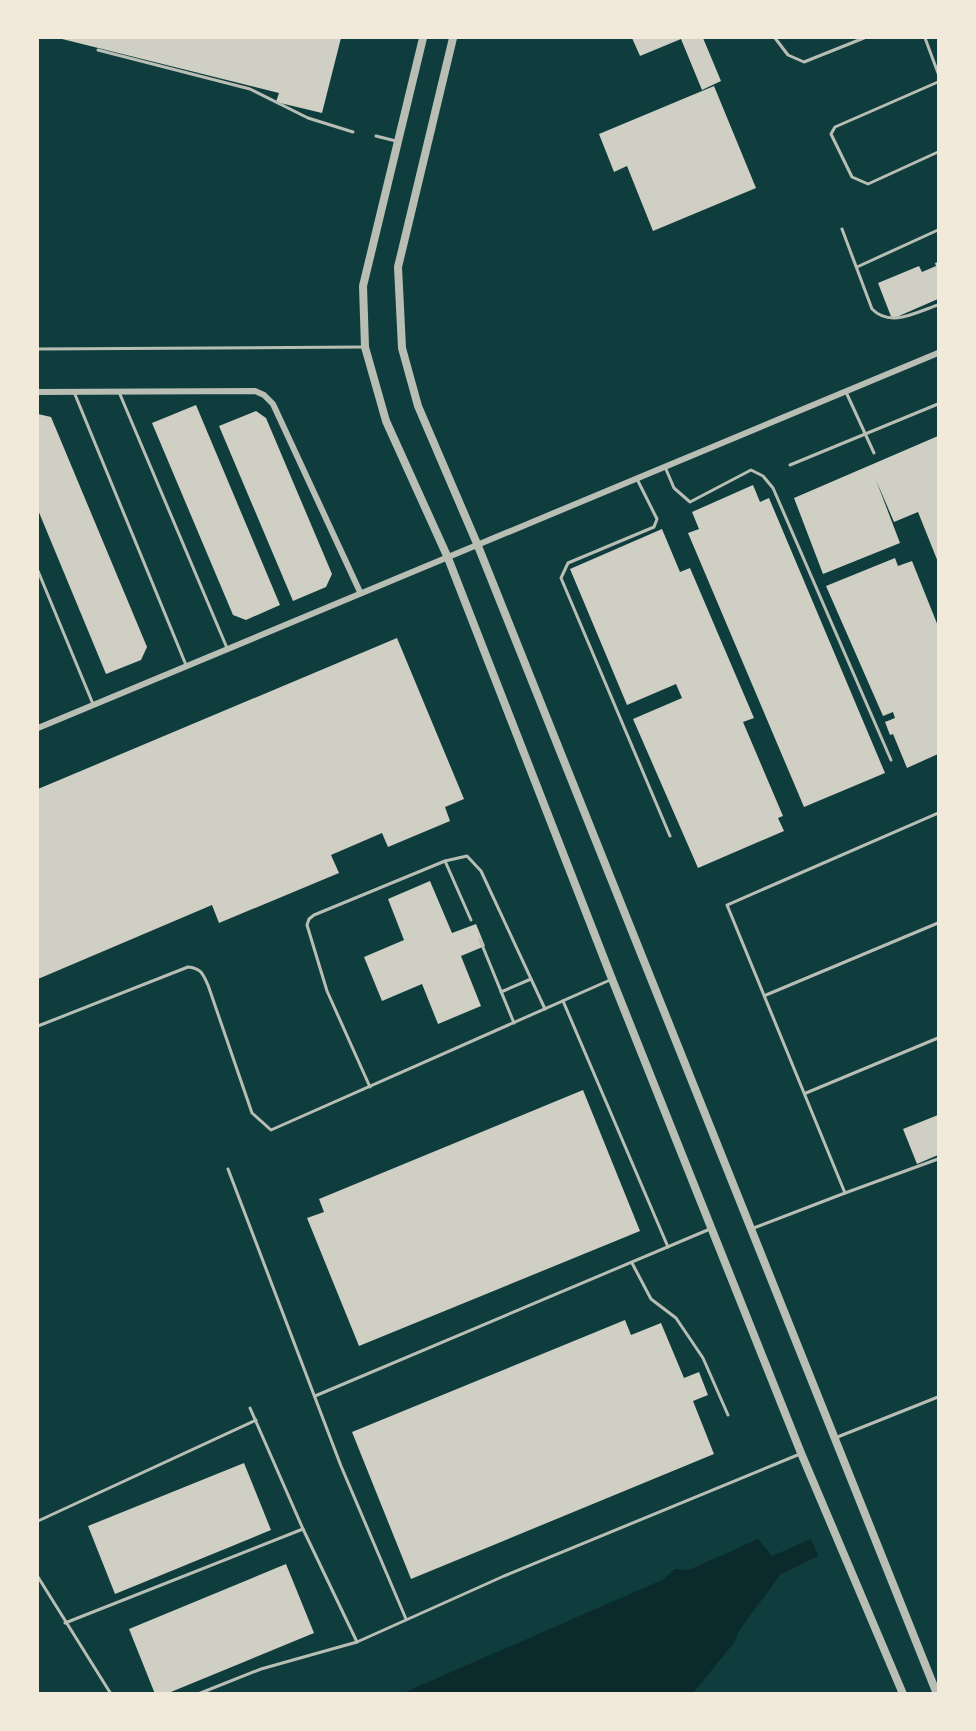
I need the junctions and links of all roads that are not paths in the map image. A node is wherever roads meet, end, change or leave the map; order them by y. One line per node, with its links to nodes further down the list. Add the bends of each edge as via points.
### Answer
1 (423, 38): 11 (street)
2 (453, 38): 30 (street, via 398,267 402,348 418,406)
3 (775, 38): 4 (lane, via 788,55 804,62)
4 (864, 38)
5 (925, 38): 7 (lane)
6 (98, 50): 9 (lane, via 250,89 308,118)
7 (939, 73)
8 (939, 82): 12 (lane, via 835,127 831,134 852,177 868,184)
9 (353, 132)
10 (376, 136): 11 (lane)
11 (398, 141): 17 (street, via 363,286)
12 (939, 152)
13 (842, 229): 15 (lane)
14 (939, 230): 15 (lane)
15 (856, 267): 16 (lane, via 872,309 883,318 894,319)
16 (939, 305)
17 (365, 347): 18 (lane); 31 (street, via 386,421)
18 (38, 349)
19 (939, 352): 23 (street)
20 (38, 392): 21 (street)
21 (74, 392): 22 (street); 35 (lane)
22 (118, 392): 33 (street, via 255,391 264,395 273,404); 34 (lane)
23 (846, 392): 25 (lane); 28 (street)
24 (939, 404): 25 (lane)
25 (865, 433): 26 (lane); 27 (lane)
26 (874, 453)
27 (790, 465)
28 (665, 467): 29 (street); 38 (lane, via 674,488 690,502 751,470 773,488)
29 (638, 479): 30 (street); 40 (lane, via 657,519 654,527 567,563 561,578)
30 (477, 546): 31 (street); 60 (street)
31 (448, 558): 33 (street); 46 (street)
32 (38, 572): 36 (lane)
33 (360, 592): 34 (street)
34 (227, 650): 35 (street)
35 (186, 666): 36 (street)
36 (93, 704): 37 (street)
37 (38, 728)
38 (891, 760)
39 (939, 813): 48 (lane, via 727,905)
40 (670, 837)
41 (445, 861): 42 (lane); 45 (lane, via 465,856 478,865); 54 (lane, via 314,915 308,922 327,991)
42 (471, 920)
43 (939, 923): 48 (lane)
44 (480, 940): 47 (lane)
45 (531, 979): 47 (lane); 50 (lane)
46 (612, 979): 49 (lane); 59 (street)
47 (501, 992): 51 (lane)
48 (765, 996): 55 (lane)
49 (563, 1001): 50 (lane); 61 (lane)
50 (545, 1009): 51 (lane)
51 (514, 1023): 54 (lane)
52 (38, 1026): 54 (lane, via 196,967 208,985 252,1113 271,1130)
53 (939, 1038): 55 (lane)
54 (370, 1087)
55 (806, 1094): 58 (lane)
56 (939, 1159): 58 (lane)
57 (228, 1170): 63 (lane)
58 (845, 1193): 60 (lane)
59 (711, 1228): 61 (lane); 69 (street)
60 (750, 1230): 68 (street)
61 (668, 1247): 62 (lane)
62 (632, 1263): 63 (lane); 66 (lane, via 651,1299 676,1318 703,1358)
63 (315, 1396): 73 (lane)
64 (939, 1397): 68 (lane)
65 (250, 1408): 67 (lane)
66 (728, 1415)
67 (256, 1420): 70 (lane); 71 (lane)
68 (833, 1438): 79 (street)
69 (801, 1453): 73 (lane); 78 (street)
70 (38, 1521)
71 (303, 1529): 74 (lane); 75 (lane)
72 (38, 1576): 74 (lane)
73 (406, 1619): 75 (lane)
74 (65, 1623): 76 (lane)
75 (357, 1642): 77 (lane, via 261,1669)
76 (111, 1694)
77 (198, 1694)
78 (903, 1694)
79 (937, 1694)

